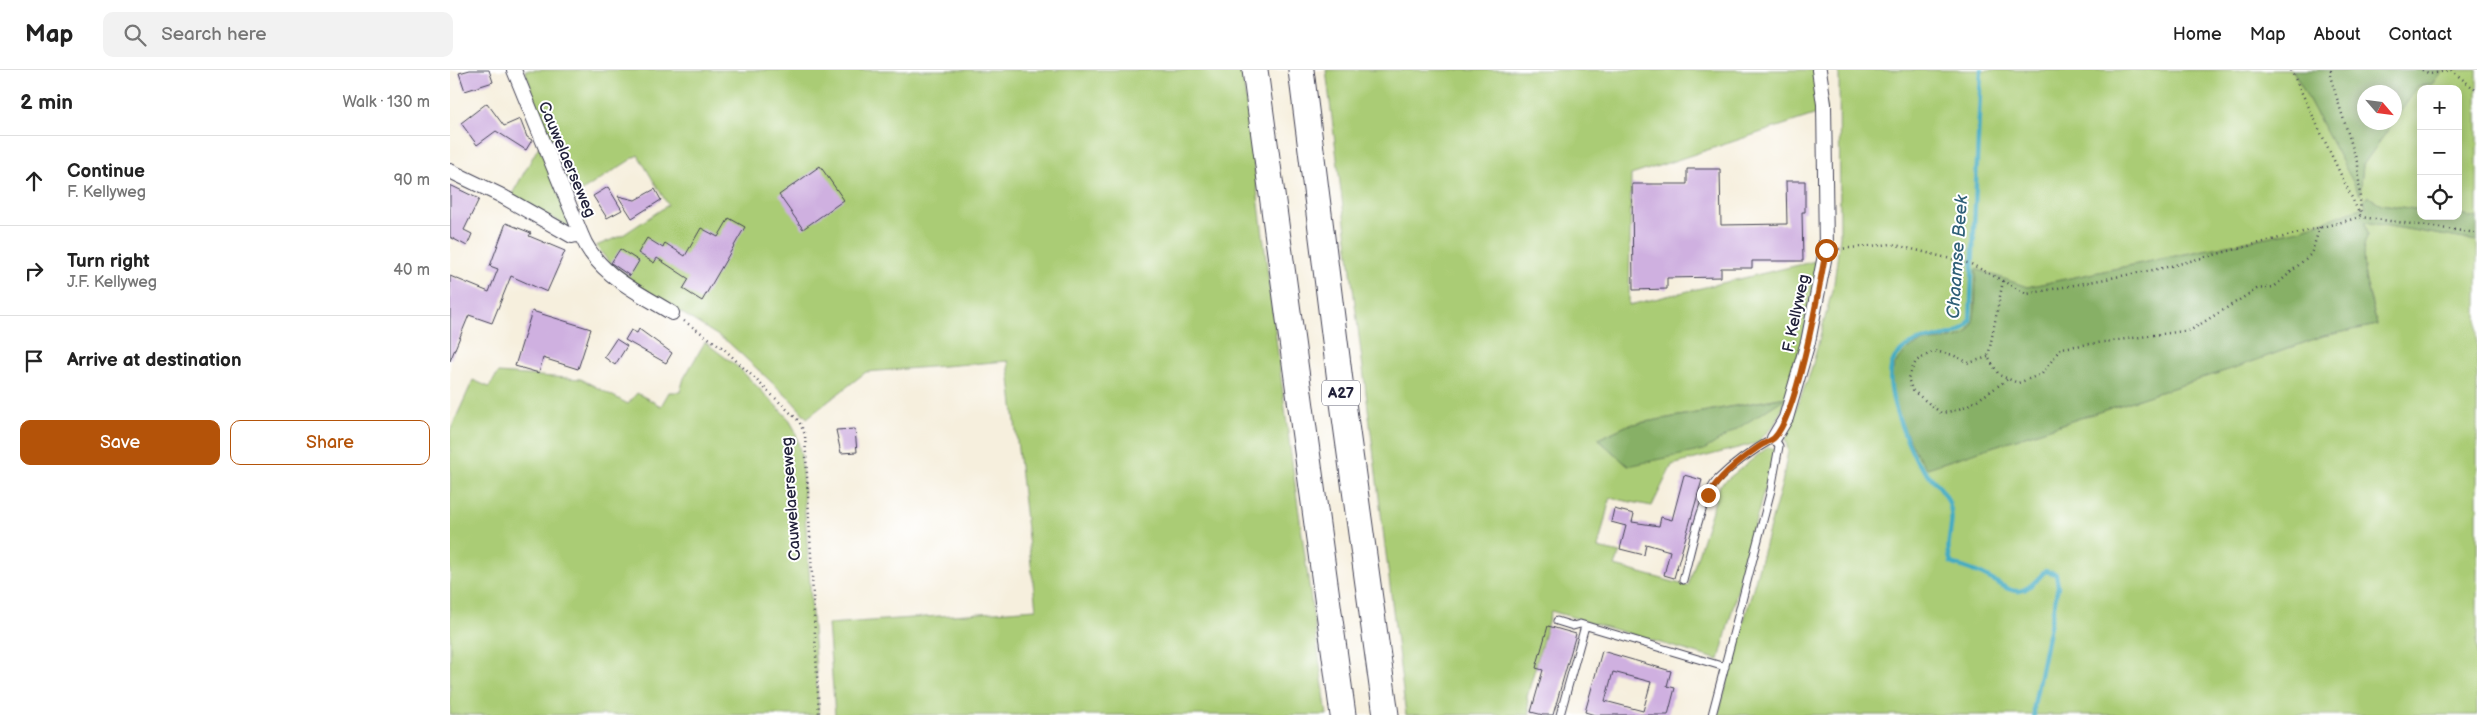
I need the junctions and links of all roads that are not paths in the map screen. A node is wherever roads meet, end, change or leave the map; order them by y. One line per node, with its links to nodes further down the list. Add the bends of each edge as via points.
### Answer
1 (514, 70): 6 (street, Cauwelaerseweg)
2 (1255, 70): 13 (highway, A27)
3 (1301, 70): 14 (highway, A27)
4 (1820, 70): 8 (street, F. Kellyweg, via 1824,104 1826,250 1808,342 1786,418)
5 (450, 171): 6 (street, Cauwelaerseweg, via 572,236)
6 (581, 234): 7 (street, Cauwelaerseweg, via 586,249 608,272)
7 (672, 313)
8 (1774, 438): 9 (lane, via 1756,448 1713,487); 12 (lane, via 1779,446 1771,490)
9 (1683, 580)
10 (1557, 621): 11 (lane)
11 (1585, 626): 12 (lane); 15 (lane)
12 (1725, 667): 16 (lane)
13 (1343, 715)
14 (1386, 715)
15 (1560, 715)
16 (1712, 715)

